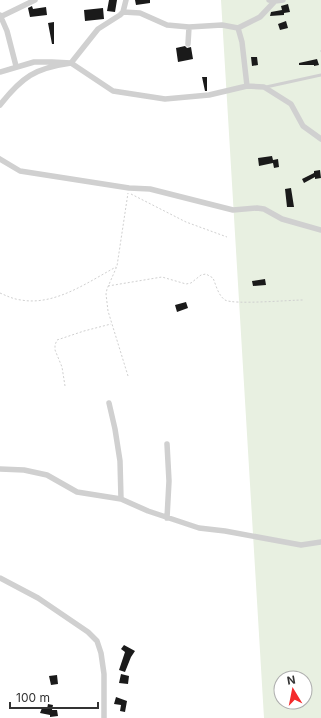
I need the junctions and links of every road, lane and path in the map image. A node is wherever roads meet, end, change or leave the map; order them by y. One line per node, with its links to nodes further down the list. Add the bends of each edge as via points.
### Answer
1 (35, 0): 6 (street)
2 (126, 0): 5 (street)
3 (283, 0): 4 (street)
4 (272, 1): 8 (street, via 260,17)
5 (123, 12): 7 (street, via 140,13 167,25); 10 (street, via 98,30)
6 (0, 16): 11 (street, via 7,31)
7 (189, 28): 8 (street, via 222,25); 9 (street)
8 (238, 28): 14 (street)
9 (188, 44)
10 (70, 63): 11 (street, via 34,62); 14 (street, via 114,91 165,100 209,95); 16 (street, via 51,66 32,74 12,90)
11 (16, 66): 12 (street)
12 (0, 72)
13 (321, 75): 15 (lane)
14 (247, 86): 15 (street)
15 (264, 87): 17 (street, via 291,104 303,126)
16 (0, 106)
17 (321, 139)
18 (0, 159): 19 (street, via 20,171 150,189 233,210 264,209 282,220)
19 (321, 230)
20 (227, 237): 21 (path, via 186,222 128,193)
21 (117, 266): 22 (path); 23 (path, via 68,293 49,298 21,300)
22 (108, 286): 24 (path, via 162,277 186,284 206,274 213,278 225,300); 25 (path, via 106,294)
23 (0, 293)
24 (303, 300)
25 (111, 324): 26 (path); 27 (path, via 57,340 55,350 62,367)
26 (128, 376)
27 (65, 386)
28 (109, 403): 31 (street, via 120,461)
29 (167, 444): 32 (street)
30 (0, 469): 31 (street, via 38,472 77,492)
31 (121, 499): 32 (street)
32 (167, 518): 33 (street, via 199,528 301,545)
33 (321, 542)
34 (0, 578): 35 (street, via 38,598 97,641 104,674)
35 (104, 718)

